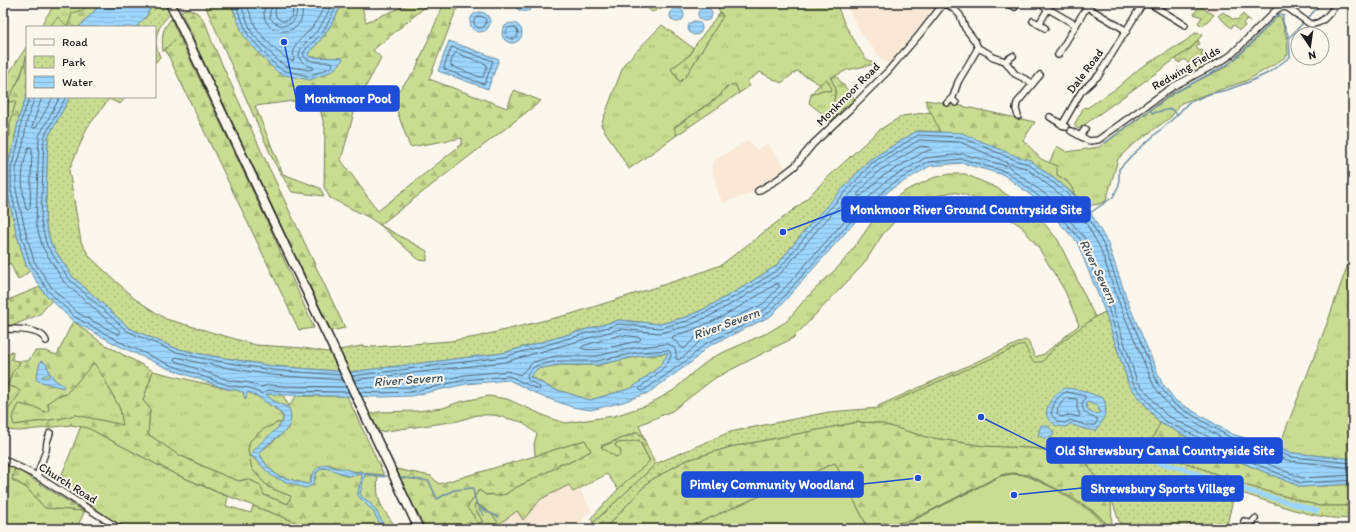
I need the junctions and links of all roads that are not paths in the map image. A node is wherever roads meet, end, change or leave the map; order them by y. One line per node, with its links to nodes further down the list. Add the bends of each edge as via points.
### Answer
1 (170, 3): 40 (highway)
2 (945, 3): 16 (street, via 960,15); 28 (street, Monkmoor Road, via 888,71 794,166)
3 (1038, 3): 9 (street)
4 (1143, 3): 15 (street, Dale Road)
5 (1149, 3): 13 (street)
6 (1338, 3): 8 (street, Redwing Fields, via 1318,24 1310,24)
7 (1088, 5): 12 (street); 15 (street)
8 (1284, 5): 27 (street, Redwing Fields, via 1222,62 1172,86 1098,140 1089,141)
9 (1048, 9): 11 (street); 12 (street)
10 (1032, 21): 11 (street)
11 (1039, 24): 14 (street)
12 (1076, 25): 17 (street)
13 (1185, 25)
14 (1045, 28)
15 (1127, 30): 25 (street, Dale Road, via 1099,75 1081,92)
16 (978, 48): 19 (street); 22 (street, via 958,82)
17 (1058, 55)
18 (1013, 56): 19 (street)
19 (1006, 61): 21 (street, via 1015,74)
20 (1040, 75): 21 (street)
21 (1033, 83): 23 (street, via 1017,103)
22 (951, 101)
23 (1015, 114)
24 (1050, 117): 25 (street)
25 (1066, 128): 27 (street, Redwing Fields)
26 (1084, 129): 27 (street)
27 (1080, 136)
28 (758, 191)
29 (3, 329): 30 (street, via 32,331 42,334)
30 (46, 341)
31 (50, 433): 32 (street)
32 (46, 450): 33 (street); 35 (street)
33 (53, 453)
34 (3, 458): 35 (street, Church Road)
35 (37, 476): 39 (street, Church Road)
36 (1255, 519): 38 (street)
37 (1244, 522): 38 (street)
38 (1251, 527)
39 (120, 529)
40 (419, 529)

